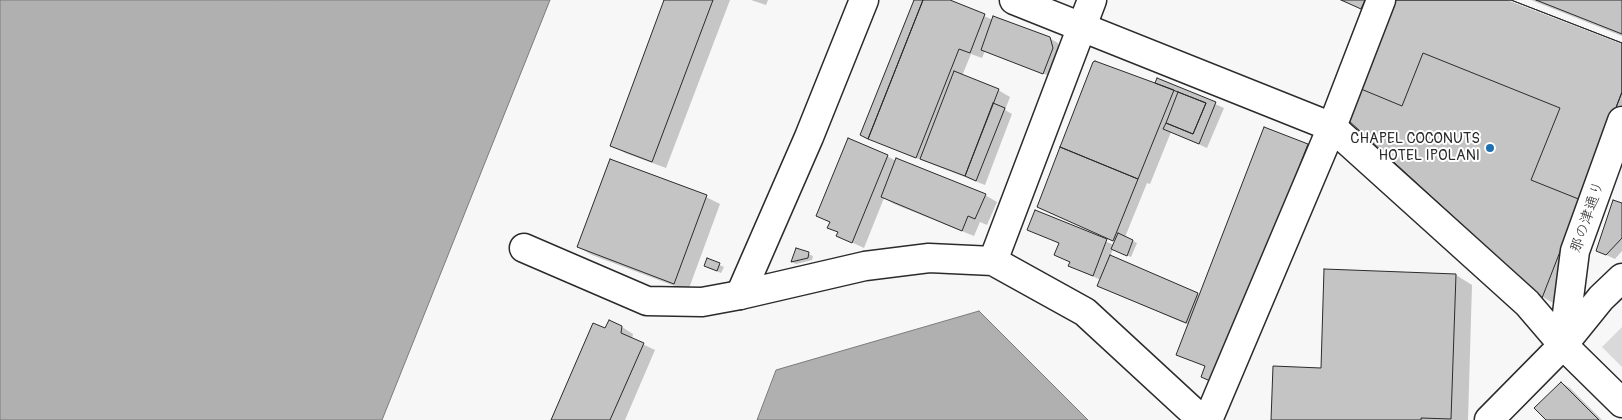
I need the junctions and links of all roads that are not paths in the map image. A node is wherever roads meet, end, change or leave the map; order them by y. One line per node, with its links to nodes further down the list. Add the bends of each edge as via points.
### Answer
1 (864, 0): 11 (street)
2 (1014, 0): 5 (street)
3 (1092, 0): 5 (street)
4 (1381, 0): 7 (street)
5 (1081, 26): 7 (street); 9 (street)
6 (1622, 121): 12 (street, 那の津通り, via 1574,251)
7 (1332, 127): 12 (street, via 1527,303); 15 (street)
8 (524, 248): 11 (street, via 648,301 702,302)
9 (993, 261): 11 (street, via 929,258 874,265); 14 (street, via 1085,312)
10 (1622, 278): 12 (street, via 1601,298)
11 (740, 295)
12 (1563, 345): 13 (street); 16 (street)
13 (1622, 404)
14 (1202, 420)
15 (1208, 420)
16 (1489, 420)

